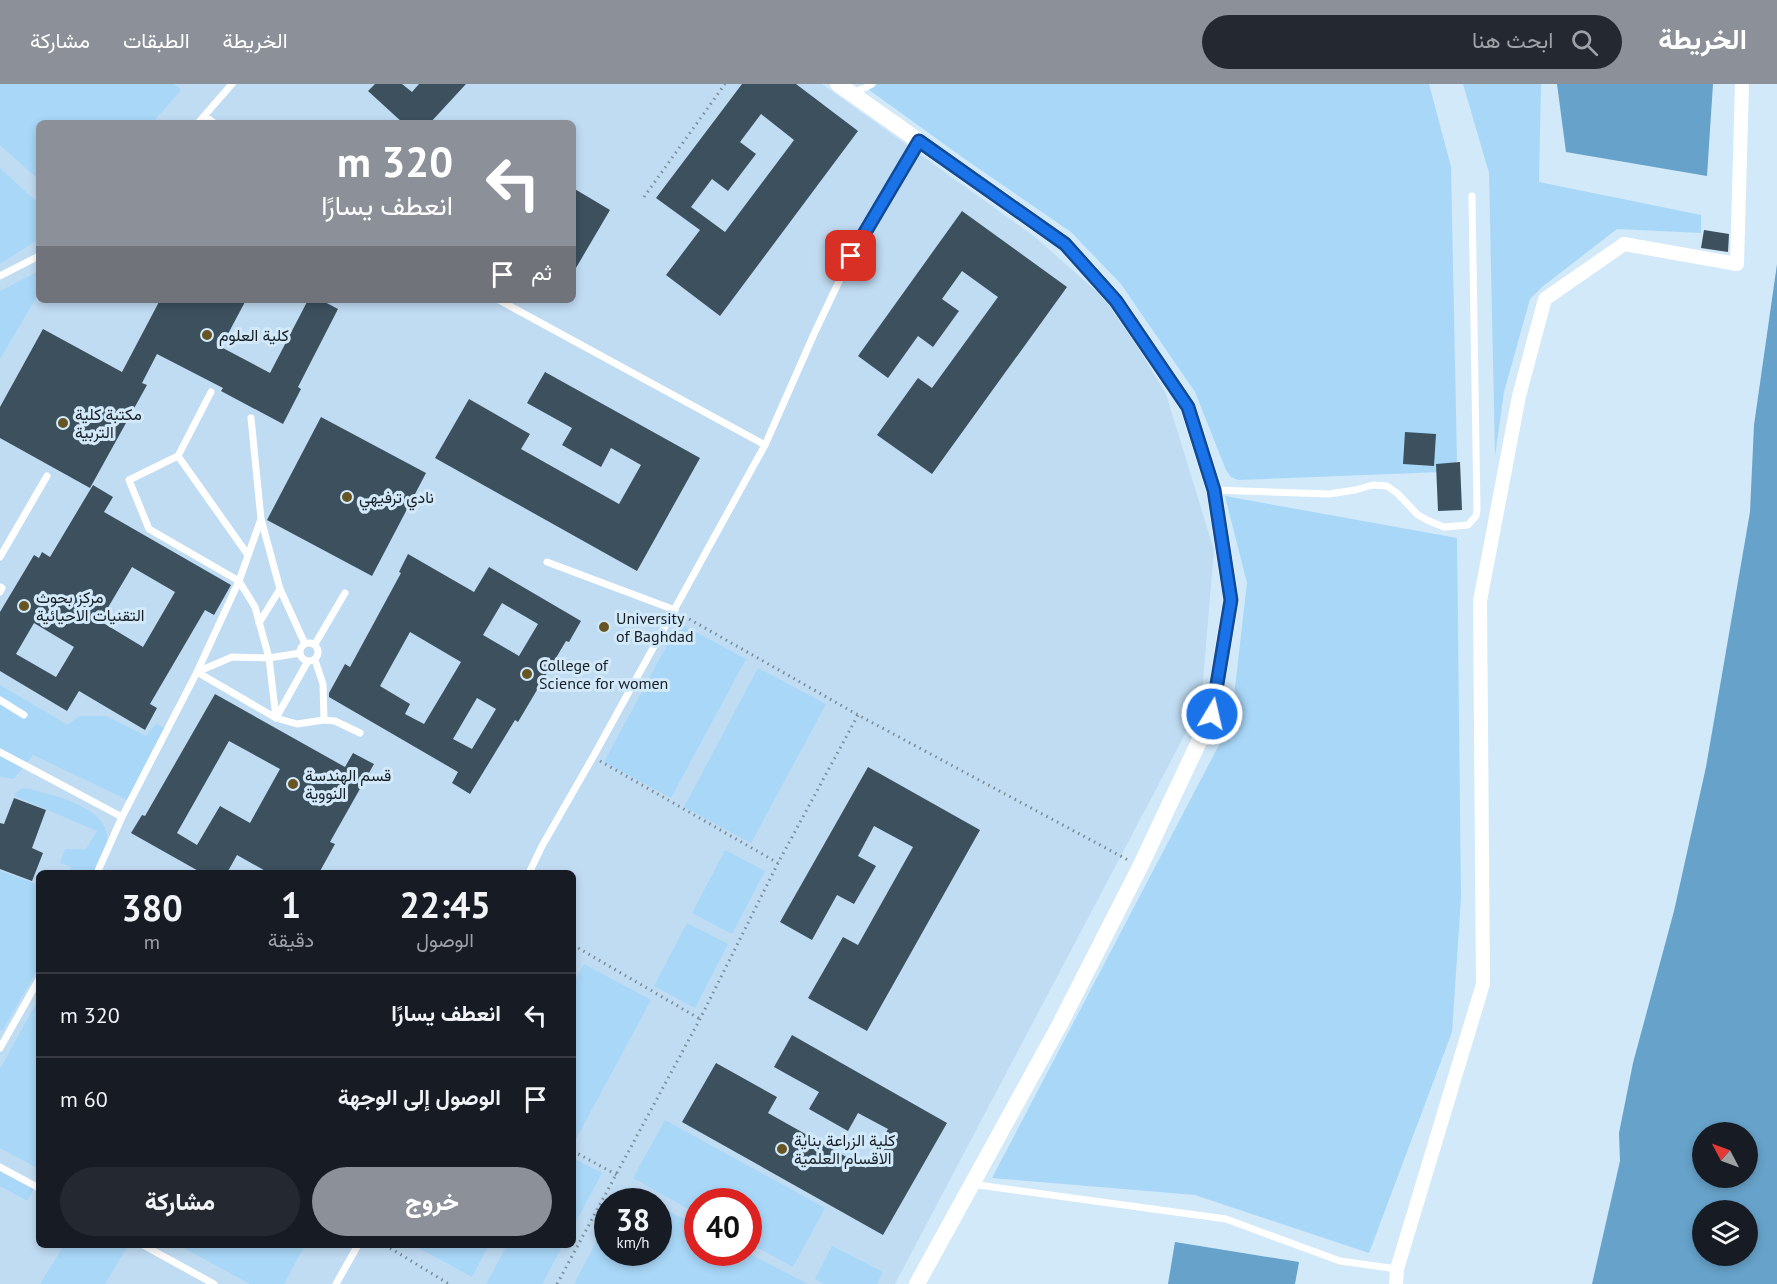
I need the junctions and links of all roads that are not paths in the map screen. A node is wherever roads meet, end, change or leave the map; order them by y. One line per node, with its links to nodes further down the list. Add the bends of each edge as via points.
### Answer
1 (232, 84): 5 (lane)
2 (872, 84): 4 (lane)
3 (1742, 84): 52 (street, via 1737,264 1624,244 1545,299 1519,396 1480,601 1483,984)
4 (845, 89): 8 (street)
5 (205, 116): 6 (lane); 7 (lane)
6 (201, 120)
7 (210, 120)
8 (919, 141): 15 (lane, via 851,256); 18 (street, via 1065,244 1116,301 1188,407)
9 (1472, 196): 18 (lane, via 1477,510 1472,521 1444,527 1429,521 1387,486 1329,494)
10 (36, 258): 11 (lane)
11 (0, 276)
12 (504, 303): 15 (lane)
13 (211, 392): 16 (lane)
14 (251, 418): 19 (lane)
15 (765, 446): 28 (lane)
16 (178, 456): 20 (lane); 23 (lane, via 129,480 149,529)
17 (47, 476): 21 (lane)
18 (1214, 490): 48 (street, via 1231,600 1212,714 1059,1026)
19 (261, 519): 20 (lane); 25 (lane)
20 (248, 555): 23 (lane)
21 (0, 557)
22 (547, 562): 28 (lane)
23 (239, 581): 29 (lane, via 255,607); 35 (lane)
24 (0, 586): 26 (lane)
25 (280, 589): 29 (lane); 30 (lane)
26 (0, 592)
27 (345, 592): 31 (lane)
28 (675, 610): 44 (lane)
29 (259, 623): 33 (lane)
30 (305, 644): 31 (lane); 32 (lane)
31 (315, 644): 34 (lane, via 318,655)
32 (300, 654): 33 (lane); 34 (lane)
33 (269, 658): 35 (lane, via 232,657); 38 (lane)
34 (311, 660): 38 (lane); 39 (lane, via 323,684)
35 (197, 672): 38 (lane); 42 (lane)
36 (0, 700): 37 (lane)
37 (24, 715)
38 (276, 718): 39 (lane, via 297,724)
39 (324, 720): 40 (lane)
40 (360, 733)
41 (0, 752): 42 (lane)
42 (122, 817): 43 (lane)
43 (98, 870)
44 (530, 870)
45 (36, 985): 46 (lane)
46 (0, 1048)
47 (0, 1167): 49 (lane)
48 (971, 1184): 52 (lane, via 1226,1219 1340,1261); 55 (street)
49 (36, 1186)
50 (148, 1248): 53 (lane)
51 (356, 1248): 54 (lane)
52 (1397, 1269): 56 (street)
53 (214, 1284)
54 (336, 1284)
55 (917, 1284)
56 (1396, 1284)

